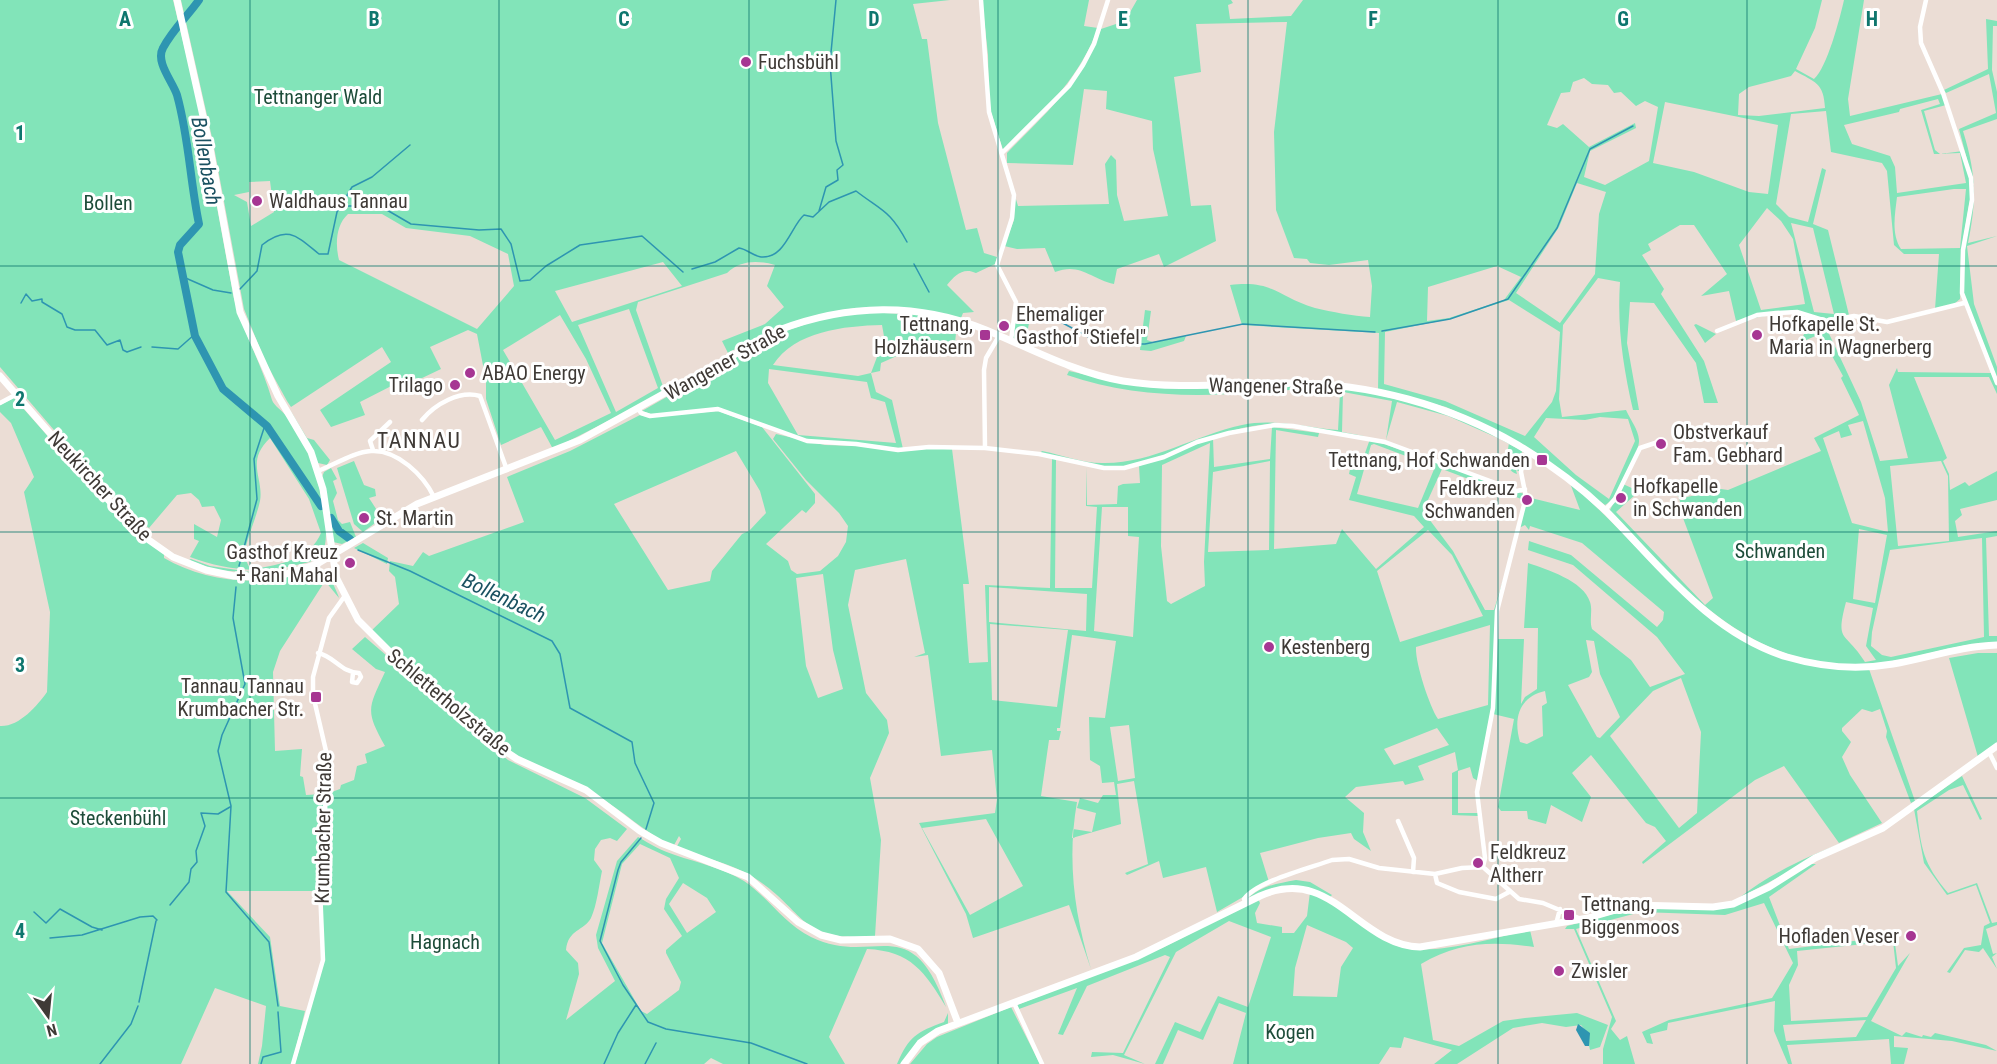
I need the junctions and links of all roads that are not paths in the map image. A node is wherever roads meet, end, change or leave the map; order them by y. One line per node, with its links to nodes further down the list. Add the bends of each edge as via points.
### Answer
1 (177, 0): 25 (main road, Schletterholzstraße, via 240,312)
2 (981, 0): 5 (street, via 989,112)
3 (1108, 0): 5 (street, via 1094,44 1069,86)
4 (1926, 0): 6 (street, via 1921,43 1943,93 1971,178 1972,200 1963,250)
5 (1002, 153): 9 (street, via 1014,207 999,256 999,272 1016,302)
6 (1964, 303): 7 (street, via 1887,322 1854,316 1830,321 1792,312 1757,315); 11 (street)
7 (1717, 331)
8 (999, 336): 9 (main road, Wangener Straße); 14 (main road, Wangener Straße, via 947,317 908,310 859,310 823,316 762,338); 19 (street, via 986,358 984,370)
9 (1011, 341): 21 (main road, Wangener Straße, via 1072,368 1127,381 1182,385 1314,383 1379,392 1476,423)
10 (0, 376): 12 (main road, Neukircher Straße)
11 (1997, 383)
12 (17, 394): 13 (street); 32 (main road, Neukircher Straße, via 123,516 169,554 206,570 247,577 286,574)
13 (0, 403)
14 (639, 410): 19 (street, via 650,416 718,410 794,438 820,443 898,450); 23 (main road, Wangener Straße)
15 (422, 420): 24 (street, via 433,408 464,394 480,396)
16 (390, 422): 17 (street)
17 (370, 441): 20 (street); 22 (street)
18 (1658, 442): 28 (street, via 1642,446 1615,499)
19 (985, 448): 26 (street, via 1039,454 1095,467 1124,468 1229,433 1293,426 1385,442 1517,491)
20 (374, 450): 22 (street); 27 (street, via 399,459 428,483)
21 (1529, 452): 26 (street, via 1521,467); 28 (main road, Wangener Straße)
22 (357, 454): 25 (street)
23 (548, 454): 24 (main road, Neukircher Straße)
24 (507, 470): 27 (main road, Neukircher Straße)
25 (318, 471): 29 (main road, Schletterholzstraße)
26 (1525, 489): 42 (street, via 1497,613 1493,708 1477,792)
27 (434, 497): 30 (main road, Neukircher Straße, via 401,512)
28 (1605, 510): 35 (main road, Wangener Straße, via 1697,605 1734,633 1776,653 1815,664 1862,667 1965,647)
29 (328, 538): 30 (main road, via 336,547); 31 (main road, Schletterholzstraße)
30 (345, 549): 31 (main road, Neukircher Straße)
31 (331, 557): 32 (main road, Neukircher Straße); 33 (main road, Schletterholzstraße)
32 (317, 564): 33 (main road, via 327,567)
33 (336, 577): 34 (main road, Schletterholzstraße)
34 (344, 597): 36 (street, Krumbacher Straße, via 329,618); 51 (main road, Schletterholzstraße, via 371,635 517,759 586,790 661,843 748,877 804,926 821,935 841,940 886,938 915,947 939,973)
35 (1997, 645)
36 (318, 653): 37 (street, via 330,656); 52 (street, Krumbacher Straße, via 313,695 326,751 326,822 319,865 323,960)
37 (353, 674)
38 (1997, 746): 39 (main road)
39 (1989, 752): 40 (street); 48 (main road, via 1883,828 1815,858 1740,901 1713,907 1641,904)
40 (1997, 768)
41 (1398, 820): 43 (street, via 1414,858)
42 (1483, 867): 44 (street); 45 (street)
43 (1413, 872): 44 (street); 46 (street, via 1337,859 1262,886 1246,895)
44 (1435, 874): 45 (street, via 1437,883 1459,892 1496,899)
45 (1509, 891): 47 (street, via 1519,899)
46 (1246, 903): 49 (main road, via 1279,889 1307,889 1388,939 1414,947); 50 (main road, via 1136,957)
47 (1560, 909): 48 (street); 49 (street)
48 (1581, 919): 49 (main road)
49 (1556, 924)
50 (1014, 1003): 51 (main road); 54 (street)
51 (958, 1023): 53 (main road, via 924,1039)
52 (293, 1064)
53 (904, 1064)
54 (1042, 1064)

